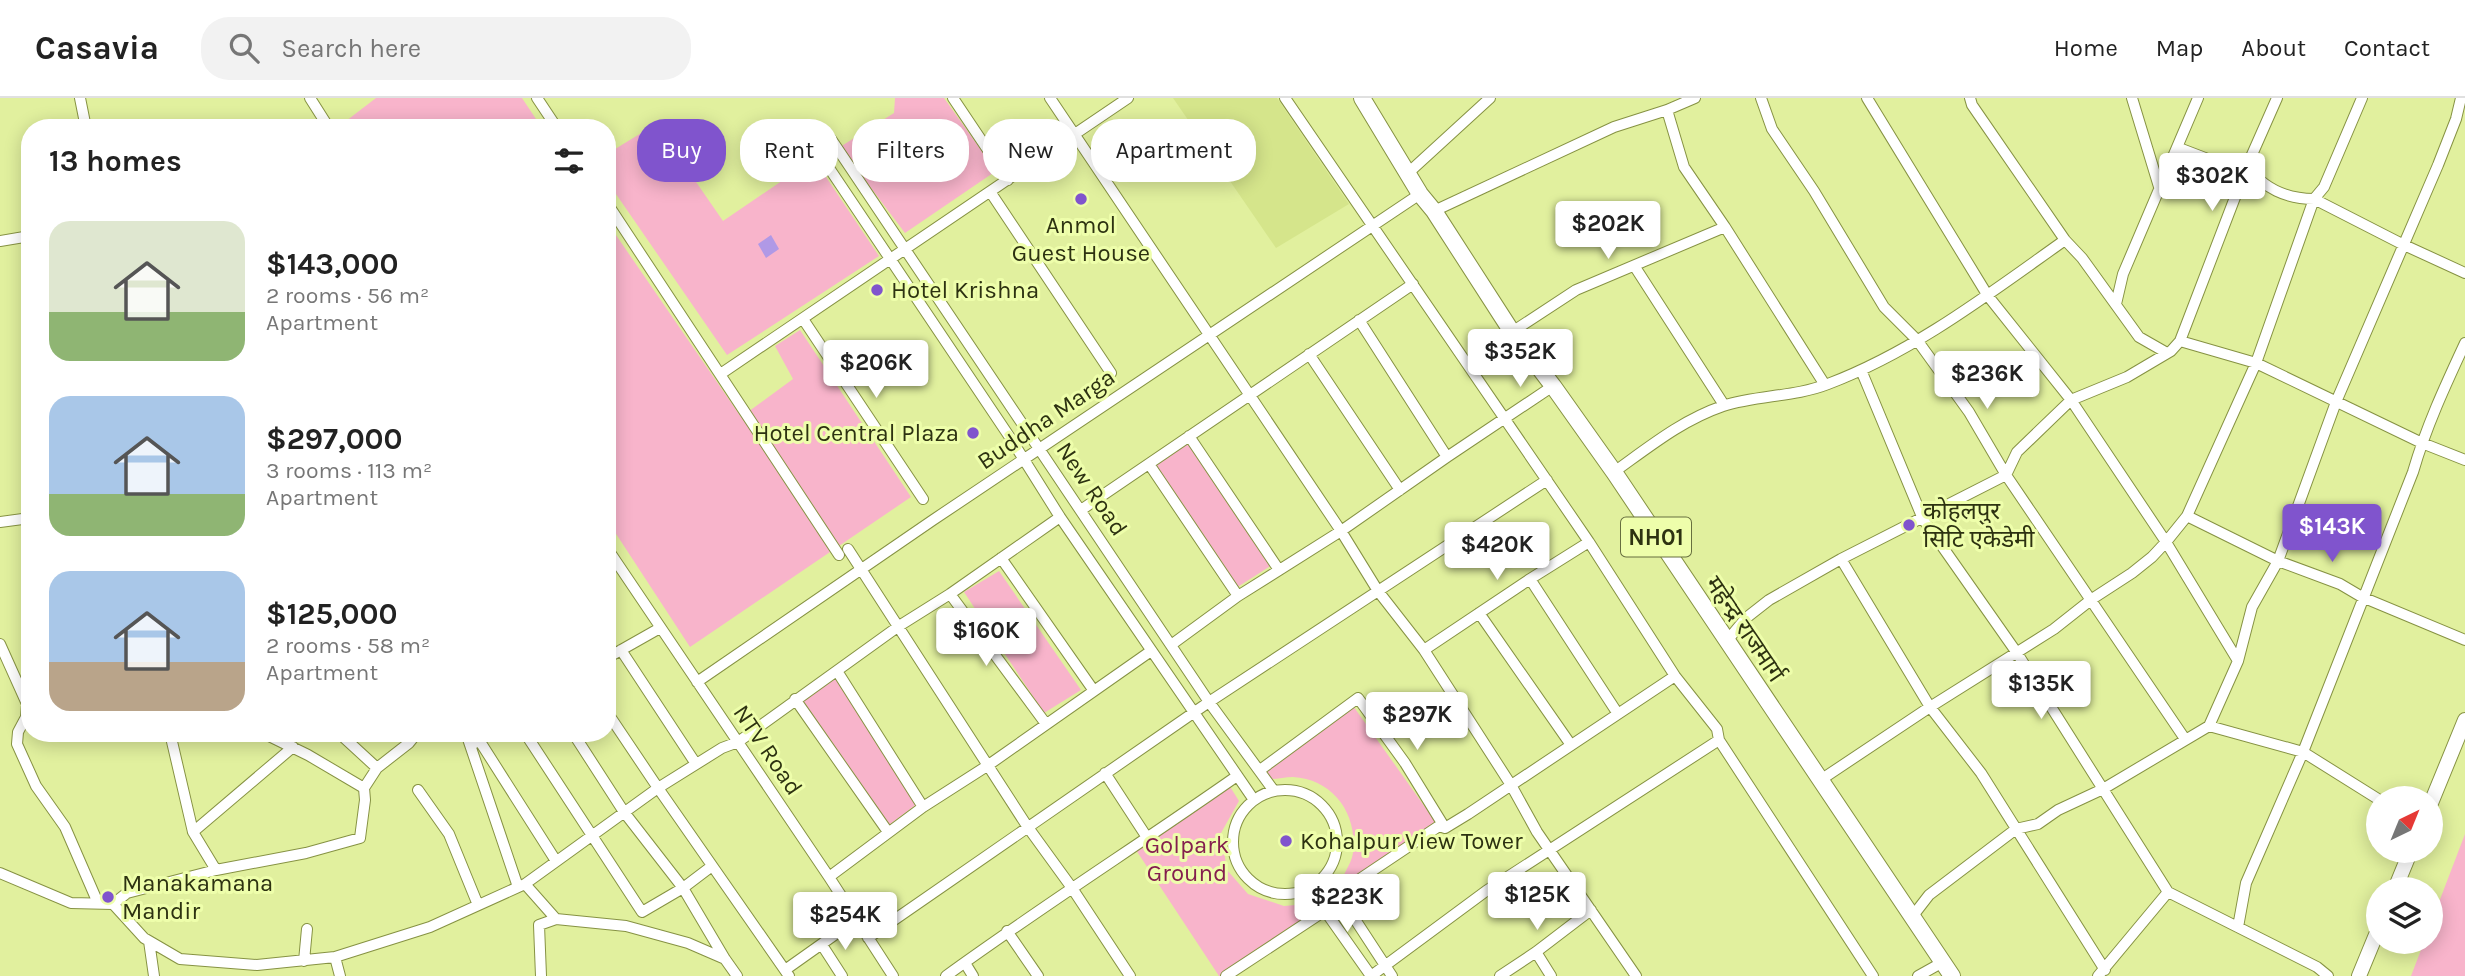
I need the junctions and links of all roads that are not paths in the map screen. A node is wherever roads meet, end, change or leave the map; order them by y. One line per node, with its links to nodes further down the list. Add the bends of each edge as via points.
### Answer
1 (80, 98): 20 (street)
2 (310, 98): 21 (street)
3 (537, 98): 22 (street)
4 (953, 98): 26 (street)
5 (1050, 98): 23 (street)
6 (1128, 98): 24 (street)
7 (1285, 98): 39 (street)
8 (1362, 98): 30 (highway, महेन्द्र राजमार्ग / NH01)
9 (1490, 98): 30 (street)
10 (1761, 98): 56 (street, via 1773,129 1884,307)
11 (1867, 98): 50 (street)
12 (1970, 98): 42 (street)
13 (2132, 98): 33 (street)
14 (2198, 98): 27 (street)
15 (2277, 98): 29 (street)
16 (2362, 98): 36 (street, via 2324,187)
17 (2461, 98): 44 (street)
18 (1690, 99): 19 (street)
19 (1667, 110): 37 (street, via 1614,127); 40 (street, via 1684,167)
20 (84, 119)
21 (323, 119)
22 (551, 119)
23 (1065, 119)
24 (1077, 133)
25 (1077, 137): 55 (street)
26 (983, 143)
27 (2179, 148): 29 (street, via 2226,166); 33 (street)
28 (838, 149): 45 (street, New Road)
29 (2247, 166): 36 (street, via 2255,177 2284,194); 57 (street)
30 (1407, 174): 35 (highway, महेन्द्र राजमार्ग / NH01)
31 (838, 181): 46 (street, New Road)
32 (1005, 182): 34 (street)
33 (2160, 190): 51 (street, via 2123,274)
34 (991, 193): 45 (street); 64 (street)
35 (1420, 194): 37 (highway, महेन्द्र राजमार्ग / NH01); 39 (street, Buddha Marga)
36 (2314, 199): 44 (street); 61 (street)
37 (1434, 211): 54 (highway, महेन्द्र राजमार्ग / NH01)
38 (616, 216): 63 (street)
39 (1374, 225): 49 (street); 55 (street, Buddha Marga)
40 (1725, 227): 47 (street); 65 (street)
41 (21, 238): 43 (street)
42 (2065, 240): 50 (street); 51 (street)
43 (0, 241)
44 (2404, 245): 48 (street); 69 (street)
45 (907, 249): 46 (street); 74 (street, New Road)
46 (892, 260): 52 (street); 76 (street, New Road)
47 (1635, 267): 54 (street, via 1576,290); 70 (street)
48 (2465, 273)
49 (1413, 285): 53 (street); 71 (street)
50 (1988, 296): 56 (street); 68 (street)
51 (2116, 303): 59 (street, via 2139,337)
52 (803, 319): 63 (street); 83 (street)
53 (1359, 320): 60 (street); 75 (street)
54 (1512, 332): 66 (highway, महेन्द्र राजमार्ग / NH01)
55 (1208, 335): 67 (street); 74 (street, Buddha Marga)
56 (1917, 340): 62 (street); 80 (street, via 1969,412)
57 (2180, 341): 59 (street); 61 (street)
58 (2465, 344): 73 (street)
59 (2167, 353): 68 (street, via 2126,377)
60 (1309, 354): 67 (street); 82 (street)
61 (2256, 363): 69 (street); 85 (street)
62 (1861, 370): 65 (street); 88 (street)
63 (722, 373): 97 (street, via 844,552)
64 (1111, 373)
65 (1825, 385): 70 (street)
66 (1553, 386): 71 (street); 79 (highway, महेन्द्र राजमार्ग / NH01)
67 (1249, 395): 72 (street); 90 (street)
68 (2071, 400): 80 (street, via 2017,452); 92 (street)
69 (2336, 402): 73 (street); 95 (street)
70 (1724, 405): 79 (street, via 1683,422)
71 (1505, 419): 75 (street); 81 (street)
72 (1189, 436): 78 (street); 98 (street)
73 (2422, 443): 77 (street); 103 (street)
74 (1040, 449): 76 (street, Buddha Marga); 84 (street, New Road)
75 (1447, 457): 82 (street)
76 (1024, 459): 86 (street, New Road); 97 (street, Buddha Marga)
77 (2465, 460)
78 (1149, 464): 84 (street); 102 (street)
79 (1614, 472): 109 (highway, महेन्द्र राजमार्ग / NH01)
80 (2006, 475): 88 (street); 104 (street)
81 (1546, 480): 91 (street); 100 (street)
82 (1400, 490): 90 (street)
83 (923, 499)
84 (1082, 510): 111 (street, New Road)
85 (2187, 516): 92 (street); 95 (street)
86 (1060, 517): 93 (street); 114 (street, New Road)
87 (21, 518): 89 (street)
88 (1923, 519): 94 (street); 116 (street)
89 (0, 522)
90 (1341, 531): 98 (street); 100 (street)
91 (1589, 542): 99 (street); 119 (street)
92 (2166, 542): 104 (street, via 2132,573); 117 (street)
93 (1001, 558): 101 (street); 122 (street)
94 (1841, 559): 109 (street, via 1769,600); 125 (street)
95 (2278, 561): 103 (street); 117 (street, via 2252,607)
96 (616, 562): 107 (street, NTV Road)
97 (861, 568): 106 (street); 120 (street, Buddha Marga)
98 (1279, 570): 102 (street)
99 (1530, 579): 105 (street); 127 (street)
100 (1378, 591): 113 (street); 124 (street)
101 (950, 594): 106 (street); 129 (street)
102 (1238, 596): 111 (street)
103 (2362, 597): 108 (street); 145 (street)
104 (2092, 599): 116 (street); 133 (street)
105 (1479, 613): 113 (street); 143 (street)
106 (899, 626): 118 (street); 147 (street)
107 (660, 628): 112 (street); 120 (street, NTV Road)
108 (2465, 640)
109 (1726, 642): 152 (highway, महेन्द्र राजमार्ग / NH01)
110 (0, 644): 121 (street)
111 (1171, 645): 124 (street, New Road)
112 (621, 650): 115 (street); 146 (street)
113 (1424, 650): 153 (street)
114 (1152, 651): 122 (street); 126 (street, New Road)
115 (616, 653)
116 (2017, 653): 125 (street); 157 (street)
117 (2238, 661): 132 (street)
118 (837, 671): 123 (street); 162 (street)
119 (1675, 676): 127 (street); 134 (street, via 1717,729)
120 (697, 682): 141 (street, NTV Road)
121 (21, 691)
122 (1094, 691): 129 (street)
123 (796, 699): 141 (street); 168 (street)
124 (1209, 702): 126 (street); 149 (street, New Road)
125 (1930, 707): 152 (street); 166 (street, via 1981,773)
126 (1194, 714): 150 (street); 151 (street, New Road)
127 (1618, 714): 143 (street)
128 (2465, 720): 154 (main road)
129 (1046, 724): 147 (street)
130 (21, 726): 184 (street, via 17,744 36,786 65,827)
131 (616, 726): 156 (street)
132 (2210, 726): 133 (street); 145 (street)
133 (2185, 739): 157 (street)
134 (1719, 740): 171 (street); 228 (street)
135 (172, 742): 167 (street)
136 (282, 742): 144 (street)
137 (349, 742): 148 (street)
138 (409, 742): 148 (street)
139 (531, 742): 169 (street)
140 (579, 742): 163 (street)
141 (738, 742): 146 (street); 177 (street, NTV Road)
142 (475, 743): 172 (street); 178 (street)
143 (1571, 745): 153 (street)
144 (293, 747): 155 (street); 167 (street)
145 (2303, 752): 160 (street); 194 (street, via 2246,883)
146 (696, 764): 156 (street)
147 (987, 766): 162 (street); 164 (street)
148 (377, 768): 155 (street)
149 (1260, 770): 159 (street, New Road); 165 (street, via 1358,698 1405,762)
150 (1105, 773): 164 (street); 170 (street)
151 (1237, 776): 161 (street, New Road); 170 (street)
152 (1819, 781): 190 (highway, महेन्द्र राजमार्ग / NH01)
153 (1511, 785): 165 (street); 171 (street)
154 (2438, 786)
155 (364, 788): 174 (street, via 360,838)
156 (657, 788): 163 (street); 173 (street)
157 (2103, 789): 166 (street, via 2038,824); 182 (street)
158 (418, 790): 186 (street, via 449,834)
159 (1274, 791): 161 (street); 176 (street, via 1302,793 1315,799 1329,815 1337,835)
160 (2366, 791)
161 (1254, 800): 181 (street, via 1240,815 1234,834 1235,855 1244,873 1260,887 1279,893)
162 (923, 807): 168 (street)
163 (624, 812): 169 (street); 179 (street)
164 (1027, 826): 180 (street); 197 (street)
165 (1444, 828): 183 (street, via 1440,826)
166 (2016, 829): 190 (street, via 1929,895); 210 (street)
167 (193, 832): 174 (street)
168 (888, 832): 177 (street)
169 (592, 835): 172 (street); 189 (street)
170 (1148, 839): 180 (street)
171 (1550, 850): 188 (street); 207 (street)
172 (556, 861): 178 (street)
173 (712, 866): 179 (street); 209 (street)
174 (216, 870): 185 (street, via 128,893)
175 (0, 873): 184 (street, via 71,903)
176 (1326, 874): 181 (street); 183 (street)
177 (830, 877): 192 (street, NTV Road)
178 (522, 886): 186 (street); 191 (street)
179 (683, 888): 189 (street); 203 (street)
180 (1072, 888): 196 (street); 221 (street)
181 (1309, 888): 187 (street)
182 (2168, 892): 194 (street); 210 (street)
183 (1339, 893): 207 (street)
184 (98, 903): 185 (street)
185 (113, 904): 198 (street)
186 (478, 905): 202 (street, via 430,927)
187 (1326, 910): 222 (street); 223 (street)
188 (1591, 910): 200 (street); 227 (street)
189 (642, 912): 193 (street)
190 (1912, 917): 208 (highway, महेन्द्र राजमार्ग / NH01)
191 (556, 919): 193 (street); 214 (street, via 539,925)
192 (857, 923): 197 (street, NTV Road); 199 (street)
193 (626, 926): 203 (street)
194 (2238, 927): 230 (street)
195 (307, 929): 204 (street)
196 (1007, 931): 205 (street); 220 (street)
197 (868, 938): 217 (street, NTV Road)
198 (149, 941): 206 (street, via 180,958); 211 (street)
199 (822, 945): 209 (street); 216 (street)
200 (1536, 952): 225 (street); 226 (street)
201 (2368, 954): 231 (main road)
202 (335, 957): 204 (street); 213 (street)
203 (725, 959): 215 (street)
204 (304, 961): 206 (street)
205 (965, 963): 218 (street); 219 (street)
206 (273, 964): 212 (street)
207 (1385, 966): 223 (street); 224 (street)
208 (1947, 969): 229 (street)
209 (787, 973)
210 (2101, 973)
211 (154, 976)
212 (274, 976)
213 (340, 976)
214 (541, 976)
215 (737, 976)
216 (842, 976)
217 (893, 976)
218 (946, 976)
219 (973, 976)
220 (1038, 976)
221 (1130, 976)
222 (1226, 976)
223 (1371, 976)
224 (1392, 976)
225 (1500, 976)
226 (1551, 976)
227 (1636, 976)
228 (1873, 976)
229 (1918, 976)
230 (2328, 976)
231 (2359, 976)

